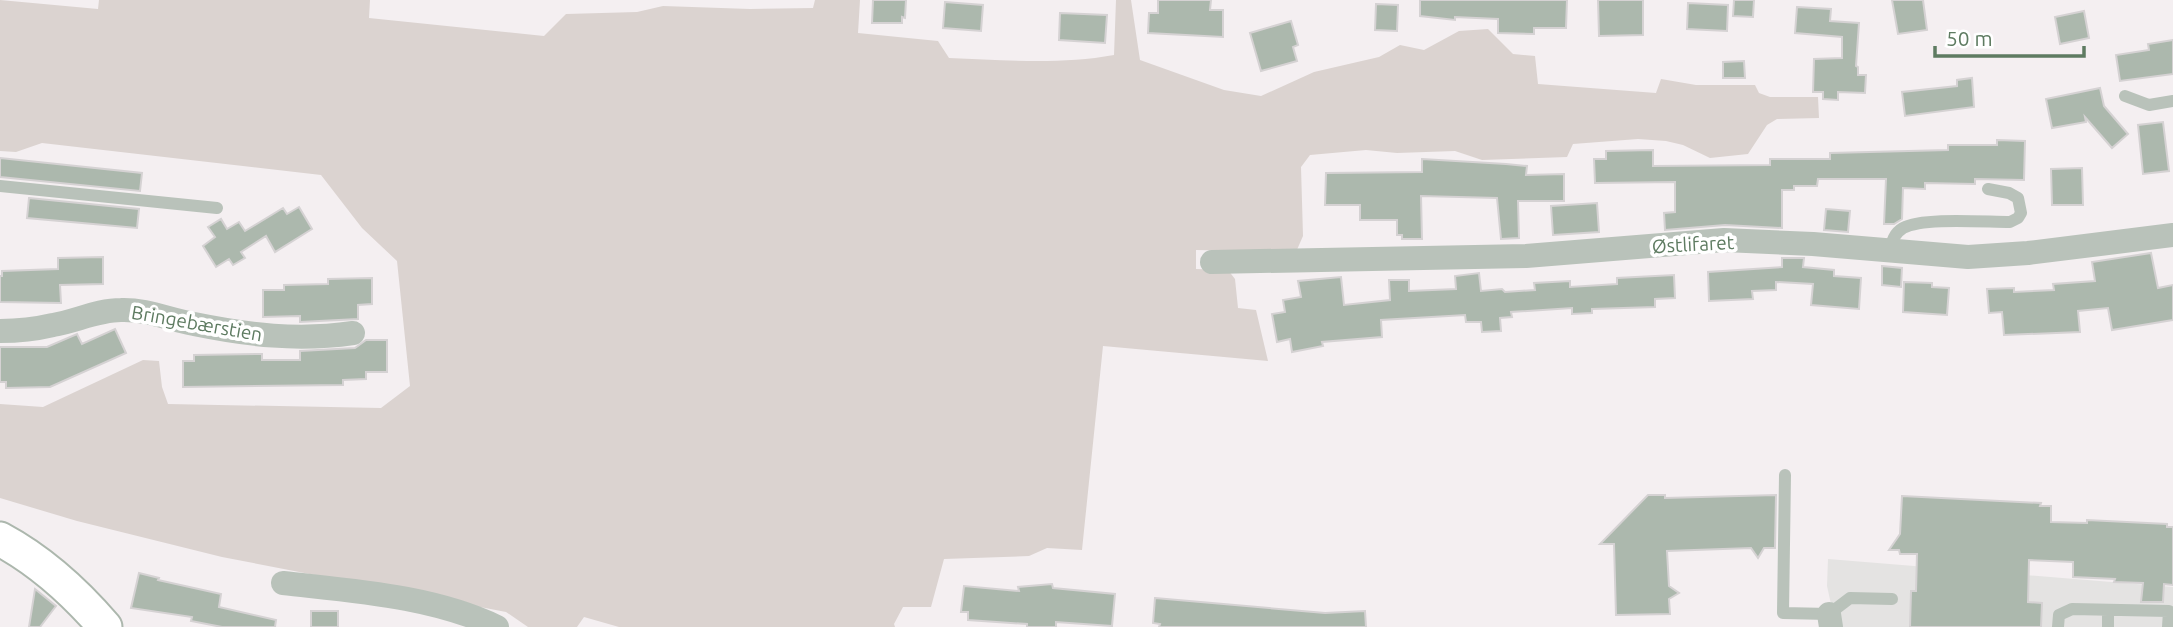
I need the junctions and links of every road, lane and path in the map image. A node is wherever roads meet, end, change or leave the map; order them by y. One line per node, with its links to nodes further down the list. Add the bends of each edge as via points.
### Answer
1 (2125, 96): 2 (lane, via 2149,105)
2 (2173, 101)
3 (0, 186): 5 (lane)
4 (1988, 189): 7 (lane, via 2018,198 2018,218 1903,228 1893,237)
5 (217, 208)
6 (2173, 234): 7 (street, Østlifaret, via 1980,257)
7 (1891, 252): 8 (street, Østlifaret, via 1724,240 1526,256)
8 (1212, 262)
9 (0, 331): 10 (street, Bringebærstien, via 53,326 121,310 273,337)
10 (353, 332)
11 (1785, 475): 16 (lane, via 1783,613)
12 (0, 539): 17 (street, via 58,579)
13 (283, 583): 18 (street, via 375,594 476,617)
14 (1892, 598): 16 (lane, via 1850,598)
15 (2108, 610): 19 (lane, via 2072,609 2059,615); 20 (lane); 21 (lane, via 2169,611)
16 (1830, 620)
17 (105, 627)
18 (497, 627)
19 (2058, 627)
20 (2108, 627)
21 (2168, 627)

